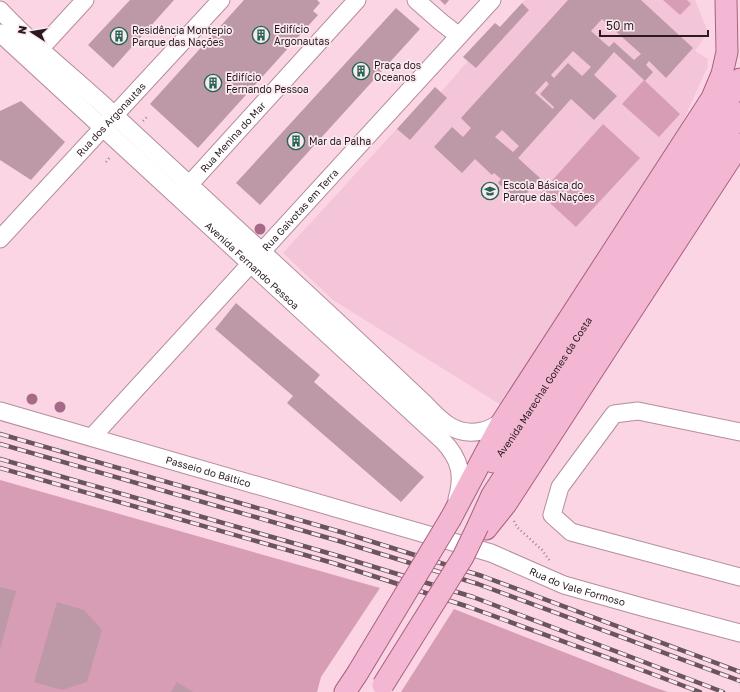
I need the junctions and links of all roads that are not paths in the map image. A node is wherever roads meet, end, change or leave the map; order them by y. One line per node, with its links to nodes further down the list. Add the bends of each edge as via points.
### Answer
1 (85, 0): 12 (street)
2 (222, 0): 15 (street, Rua dos Argonautas)
3 (358, 0): 18 (street, Rua Menina do Mar)
4 (416, 0): 11 (street)
5 (492, 0): 11 (street, Rua Gaivotas em Terra)
6 (726, 0): 24 (main road, via 727,52 722,74 712,98)
7 (735, 0): 8 (main road)
8 (740, 4)
9 (0, 10): 12 (street, Avenida Fernando Pessoa)
10 (0, 33): 16 (street, Avenida Fernando Pessoa)
11 (459, 36): 20 (street, Rua Gaivotas em Terra)
12 (40, 50): 15 (street, Avenida Fernando Pessoa)
13 (740, 79): 24 (main road, Avenida Marechal Gomes da Costa, via 680,178)
14 (740, 113): 24 (main road, Avenida Marechal Gomes da Costa, via 693,187)
15 (114, 115): 16 (street, Rua dos Argonautas); 18 (street, Avenida Fernando Pessoa)
16 (103, 128): 19 (street, Rua dos Argonautas); 20 (street, Avenida Fernando Pessoa)
17 (740, 144): 26 (main road, via 506,504)
18 (189, 185): 20 (street, Avenida Fernando Pessoa)
19 (0, 239)
20 (256, 258): 23 (street, Rua Gaivotas em Terra); 24 (street, Avenida Fernando Pessoa, via 425,404 441,421 467,432 482,431); 25 (street, Avenida Fernando Pessoa, via 276,286 452,450 461,478)
21 (0, 410): 23 (street, Passeio do Báltico)
22 (740, 432): 28 (street, via 638,411 614,414 560,487 552,515 571,532)
23 (92, 437): 27 (street, Passeio do Báltico)
24 (512, 437): 25 (main road, Avenida Marechal Gomes da Costa); 26 (main road, Avenida Marechal Gomes da Costa)
25 (451, 518): 31 (main road, Avenida Marechal Gomes da Costa, bridge)
26 (482, 527): 30 (main road, Avenida Marechal Gomes da Costa, bridge)
27 (417, 531): 29 (street, Rua do Vale Formoso, via 491,553 564,585)
28 (740, 577)
29 (740, 633)
30 (381, 689)
31 (345, 692)

